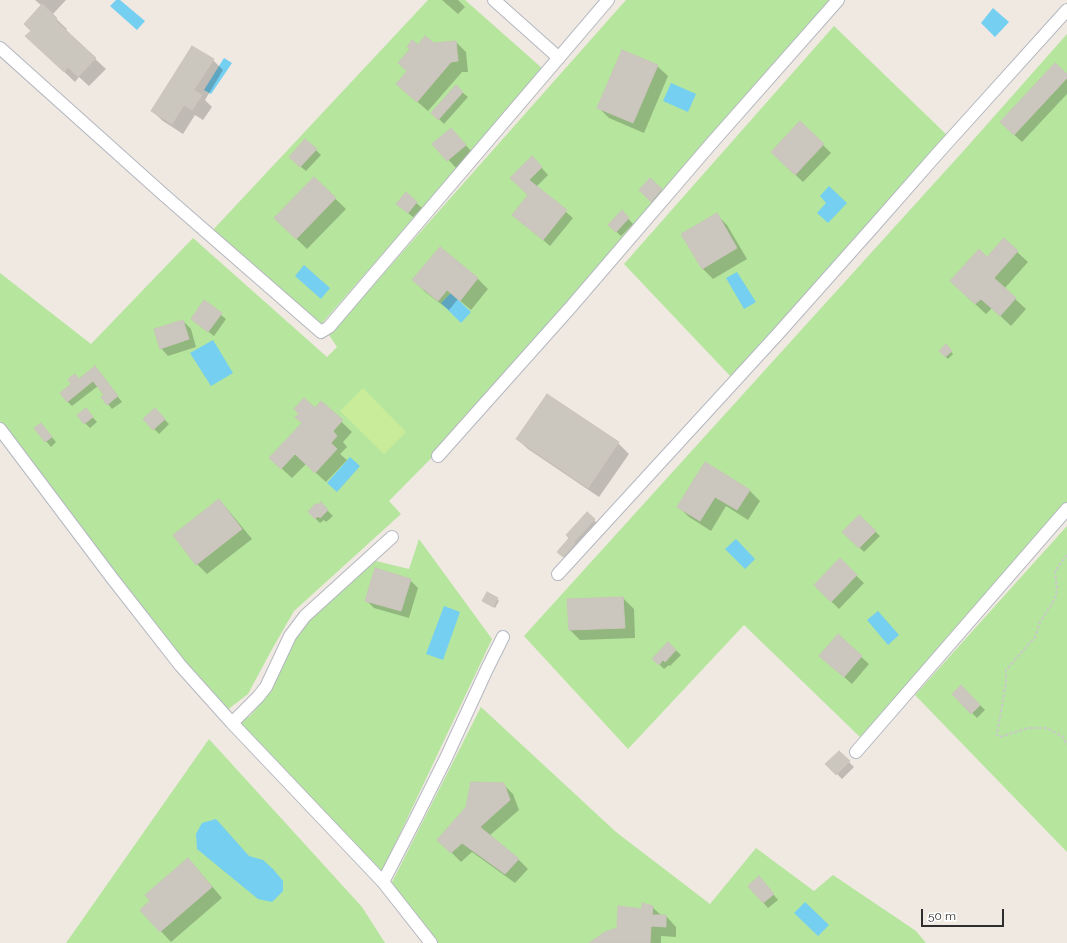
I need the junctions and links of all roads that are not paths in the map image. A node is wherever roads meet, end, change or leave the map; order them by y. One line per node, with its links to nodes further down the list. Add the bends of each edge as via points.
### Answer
1 (494, 0): 6 (street)
2 (608, 0): 6 (street)
3 (838, 0): 8 (street)
4 (1067, 10): 11 (street, via 777,335)
5 (0, 48): 6 (street, via 321,332 329,327)
6 (559, 58)
7 (0, 429): 13 (street, via 170,653)
8 (438, 456)
9 (1067, 509): 14 (street)
10 (392, 537): 13 (street, via 305,616 290,636 266,687)
11 (558, 574)
12 (503, 637): 15 (street, via 446,758)
13 (232, 723): 15 (street)
14 (856, 752)
15 (382, 882): 16 (street)
16 (431, 943)

